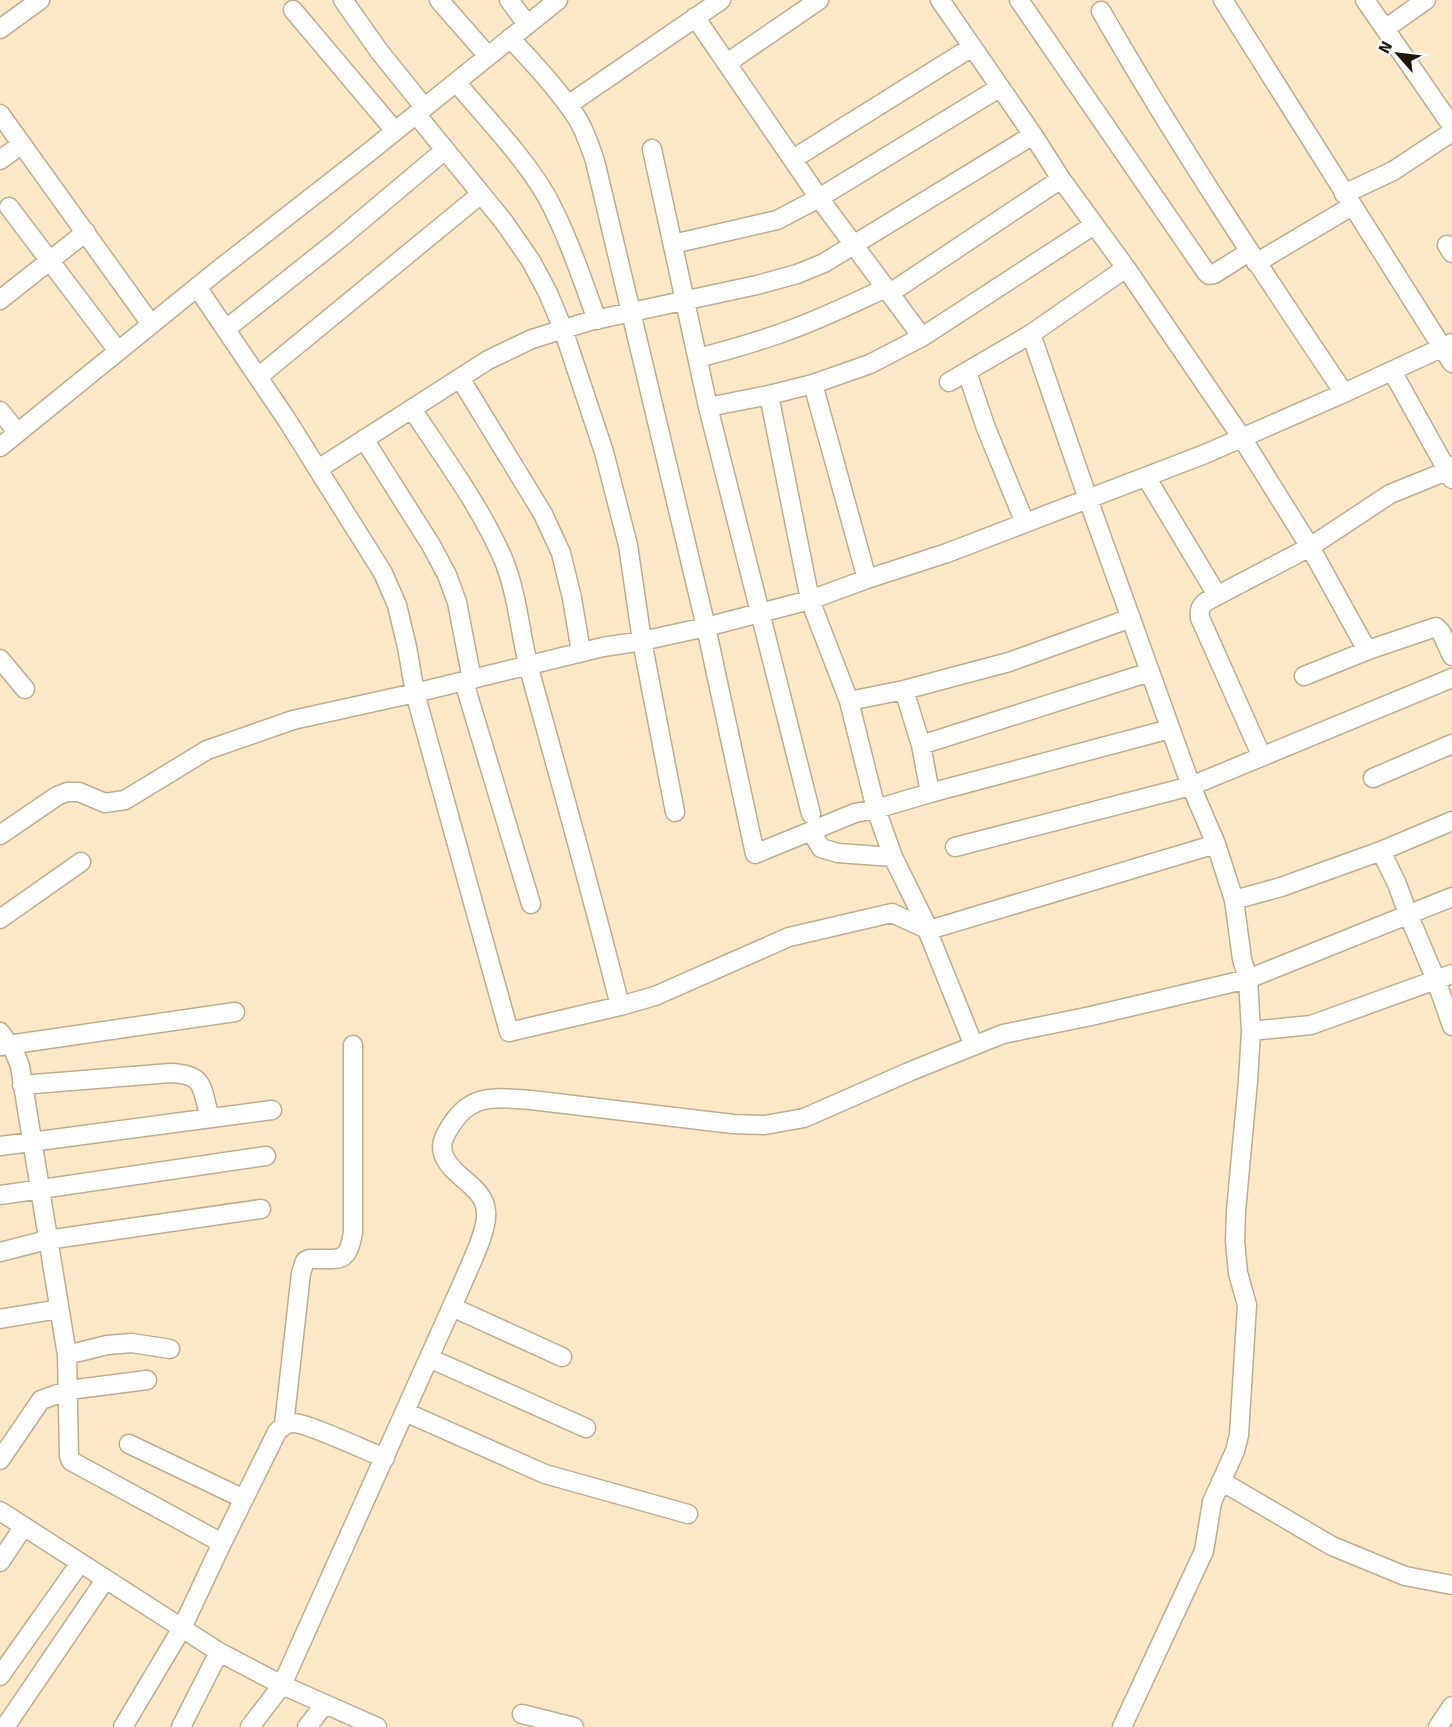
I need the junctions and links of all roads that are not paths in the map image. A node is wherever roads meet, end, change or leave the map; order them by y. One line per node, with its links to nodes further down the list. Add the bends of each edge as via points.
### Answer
1 (40, 0): 17 (street)
2 (344, 0): 26 (street)
3 (439, 0): 21 (street)
4 (509, 0): 16 (street)
5 (558, 0): 16 (street)
6 (721, 0): 15 (street)
7 (819, 0): 22 (street)
8 (939, 0): 20 (street)
9 (1019, 0): 46 (street, via 1206,273 1214,274)
10 (1223, 0): 40 (street)
11 (1365, 0): 18 (street)
12 (1426, 0): 18 (street)
13 (293, 10): 29 (street)
14 (1101, 11): 46 (street)
15 (695, 17): 22 (street); 25 (street)
16 (527, 24): 19 (street)
17 (0, 29)
18 (1385, 29): 28 (street)
19 (510, 38): 21 (street); 25 (street)
20 (972, 47): 24 (street); 35 (street)
21 (488, 56): 23 (street)
22 (727, 63): 35 (street)
23 (456, 82): 26 (street); 54 (street, via 546,195 562,226)
24 (999, 88): 31 (street); 39 (street)
25 (568, 105): 53 (street, via 595,161)
26 (420, 111): 29 (street); 34 (street)
27 (0, 114): 32 (street)
28 (1452, 126)
29 (395, 131): 49 (street)
30 (1452, 132): 40 (street)
31 (1033, 135): 37 (street); 45 (street)
32 (22, 144): 36 (street); 43 (street)
33 (652, 149): 44 (street)
34 (445, 150): 38 (street); 56 (street)
35 (793, 159): 39 (street)
36 (0, 160)
37 (1061, 179): 42 (street); 50 (street)
38 (481, 194): 57 (street, via 531,261); 65 (street)
39 (819, 198): 44 (street, via 777,220); 45 (street)
40 (1348, 200): 46 (street); 61 (street)
41 (9, 207): 47 (street)
42 (1094, 225): 48 (street); 59 (street)
43 (86, 232): 47 (street); 55 (street)
44 (673, 244): 52 (street)
45 (855, 245): 50 (street); 52 (street, via 797,274)
46 (1253, 258): 69 (street)
47 (50, 260): 51 (street); 60 (street)
48 (1126, 268): 58 (street); 75 (street)
49 (197, 287): 55 (street); 56 (street)
50 (888, 291): 59 (street); 62 (street, via 788,331)
51 (0, 300)
52 (686, 300): 53 (street); 62 (street)
53 (631, 312): 54 (street); 89 (street)
54 (597, 320): 57 (street)
55 (152, 324): 60 (street)
56 (226, 329): 65 (street)
57 (563, 329): 66 (street, via 488,360); 90 (street, via 607,462 628,545)
58 (1031, 334): 64 (street); 81 (street)
59 (922, 337): 68 (street, via 870,364)
60 (118, 351): 74 (street)
61 (1449, 352): 63 (street)
62 (698, 357): 71 (street)
63 (1392, 371): 69 (street); 79 (street)
64 (967, 372): 67 (street); 82 (street)
65 (258, 377): 78 (street)
66 (460, 378): 72 (street); 92 (street, via 543,514 561,553)
67 (949, 382)
68 (813, 384): 70 (street); 84 (street)
69 (1344, 393): 75 (street)
70 (769, 395): 71 (street); 86 (street)
71 (708, 407): 87 (street)
72 (412, 409): 76 (street); 95 (street, via 491,532 514,596)
73 (0, 411): 74 (street)
74 (17, 432): 77 (street)
75 (1242, 438): 80 (street); 83 (street)
76 (364, 439): 78 (street); 99 (street, via 447,575 457,602)
77 (0, 447)
78 (318, 469): 102 (street, via 383,573 397,605)
79 (1450, 472): 83 (street, via 1390,494)
80 (1146, 477): 81 (street); 85 (street)
81 (1088, 499): 82 (street); 88 (street)
82 (1025, 523): 84 (street)
83 (1310, 547): 85 (street); 91 (street, via 1363,643)
84 (867, 579): 86 (street)
85 (1217, 595): 107 (street, via 1201,606 1200,618)
86 (810, 600): 87 (street); 103 (street)
87 (760, 612): 89 (street); 114 (street)
88 (1131, 618): 96 (street); 101 (street, via 1009,662)
89 (706, 627): 90 (street); 114 (street, via 755,854)
90 (642, 641): 92 (street); 112 (street)
91 (1371, 649): 93 (street, via 1436,627); 97 (street)
92 (581, 652): 95 (street)
93 (1452, 656)
94 (0, 659): 100 (street)
95 (528, 665): 99 (street); 129 (street)
96 (1150, 672): 104 (street); 106 (street)
97 (1304, 676)
98 (1452, 678): 107 (street)
99 (468, 681): 102 (street); 123 (street)
100 (25, 689)
101 (904, 690): 103 (street); 106 (street)
102 (415, 693): 115 (street, via 293,720 207,750 125,800 105,803 79,792 67,792); 129 (street, via 509,1032)
103 (849, 701): 111 (street)
104 (1170, 729): 109 (street); 110 (street)
105 (1452, 744): 108 (street)
106 (921, 745): 110 (street)
107 (1262, 757): 109 (street)
108 (1373, 778)
109 (1191, 786): 116 (street); 117 (street)
110 (930, 793): 111 (street)
111 (876, 809): 114 (street); 119 (street)
112 (675, 812)
113 (1452, 821): 118 (street)
114 (811, 823): 119 (street, via 821,848)
115 (0, 835)
116 (1216, 844): 122 (street); 126 (street)
117 (955, 846)
118 (1381, 851): 122 (street); 124 (street)
119 (893, 857): 126 (street)
120 (81, 862): 125 (street)
121 (1452, 897): 124 (street)
122 (1234, 900): 128 (street)
123 (531, 904)
124 (1408, 914): 127 (street); 128 (street)
125 (0, 919)
126 (929, 930): 129 (street, via 892,913 789,937 656,996); 135 (street)
127 (1444, 977): 131 (street); 132 (street, via 1311,1025)
128 (1248, 979): 132 (street); 135 (street, via 1003,1034)
129 (620, 1006)
130 (235, 1012): 133 (street)
131 (1452, 1026)
132 (1251, 1031): 162 (street, via 1235,1241 1238,1274 1247,1305 1242,1411 1235,1451)
133 (3, 1041): 136 (street, via 18,1059)
134 (353, 1045): 157 (street, via 351,1246 341,1258 309,1259 303,1265)
135 (974, 1046): 147 (street, via 804,1118 765,1125 531,1100 480,1100 455,1117 443,1139 446,1160 483,1199 486,1212 485,1227)
136 (22, 1085): 138 (street, via 186,1074 200,1084); 139 (street)
137 (272, 1110): 138 (street)
138 (210, 1118): 139 (street)
139 (32, 1142): 140 (street); 142 (street)
140 (0, 1146)
141 (266, 1156): 142 (street)
142 (38, 1189): 143 (street); 145 (street)
143 (0, 1195)
144 (261, 1209): 145 (street)
145 (48, 1240): 146 (street); 148 (street)
146 (0, 1251)
147 (452, 1307): 152 (street); 153 (street)
148 (59, 1310): 149 (street); 151 (street)
149 (0, 1319)
150 (170, 1349): 151 (street, via 132,1343)
151 (67, 1355): 155 (street)
152 (561, 1357)
153 (429, 1358): 156 (street); 158 (street)
154 (147, 1380): 155 (street)
155 (69, 1390): 161 (street, via 41,1400); 167 (street, via 69,1456 73,1464)
156 (405, 1412): 160 (street); 165 (street, via 545,1474)
157 (284, 1425): 160 (street, via 294,1422 308,1426); 163 (street)
158 (586, 1428)
159 (129, 1443): 163 (street)
160 (385, 1458): 175 (street)
161 (0, 1460)
162 (1221, 1481): 171 (street, via 1332,1546 1405,1576); 186 (street, via 1212,1502 1204,1551)
163 (244, 1499): 167 (street)
164 (0, 1511): 166 (street)
165 (688, 1514)
166 (24, 1526): 168 (street); 169 (street)
167 (222, 1543): 172 (street)
168 (0, 1562)
169 (80, 1563): 170 (street); 174 (street)
170 (105, 1580): 172 (street); 180 (street)
171 (1452, 1585)
172 (182, 1628): 173 (street); 181 (street)
173 (219, 1652): 175 (street); 182 (street)
174 (0, 1676)
175 (282, 1685): 176 (street); 183 (street)
176 (325, 1704): 179 (street); 184 (street)
177 (1452, 1706): 187 (street)
178 (522, 1714): 185 (street)
179 (368, 1725)
180 (5, 1727)
181 (123, 1727)
182 (181, 1727)
183 (250, 1727)
184 (307, 1727)
185 (573, 1727)
186 (1122, 1727)
187 (1438, 1727)

